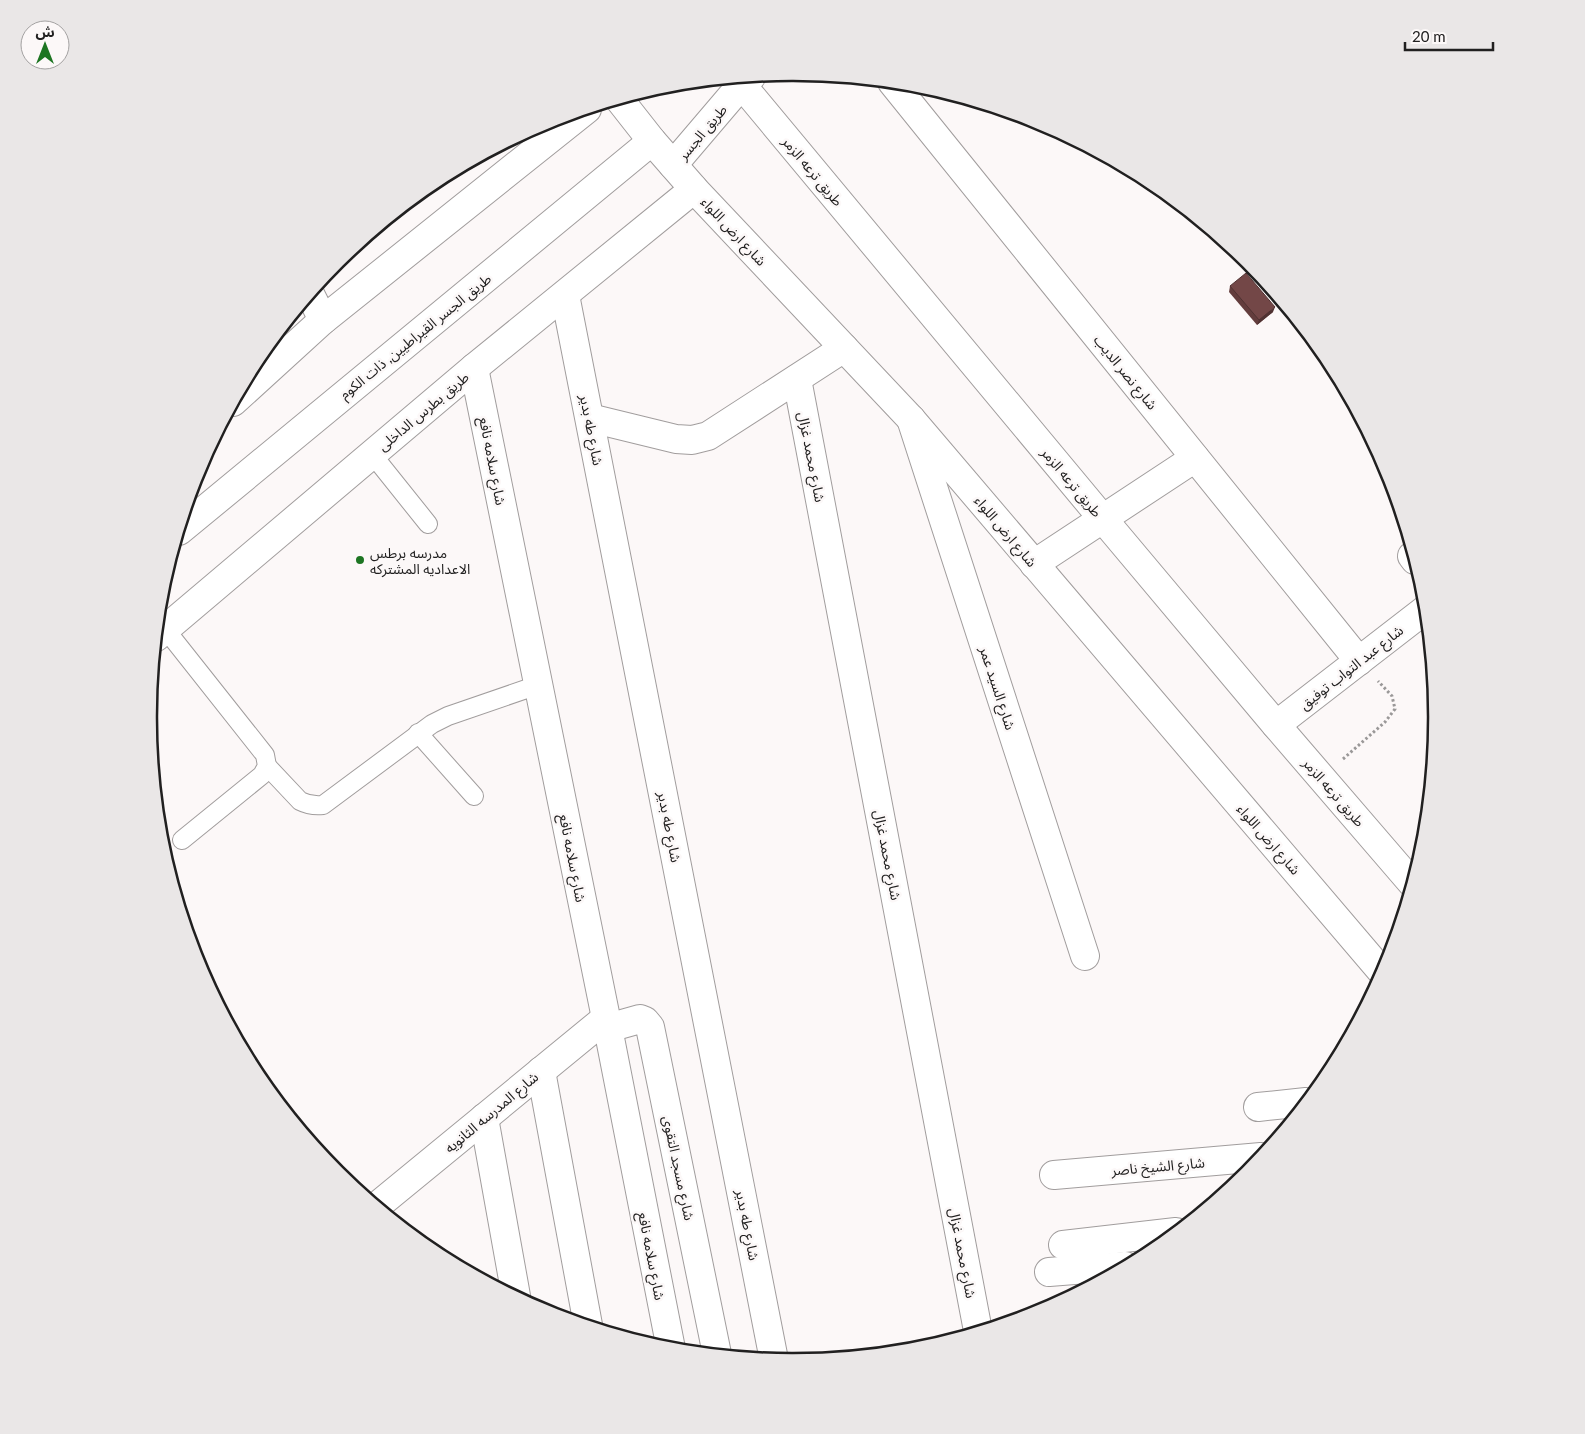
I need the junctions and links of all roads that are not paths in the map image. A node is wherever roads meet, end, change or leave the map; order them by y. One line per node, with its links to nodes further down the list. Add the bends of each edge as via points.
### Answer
1 (740, 84): 7 (street, طريق الجسر)
2 (746, 84): 20 (street, طريق ترعه الزمر)
3 (899, 90): 19 (street, شارع نصر الديب)
4 (623, 105): 6 (street, شارع ارض اللواء)
5 (572, 121): 11 (street)
6 (652, 142): 7 (street, شارع ارض اللواء); 22 (street, طريق الجسر القيراطيين, ذات الكوم)
7 (673, 165): 8 (street, شارع ارض اللواء)
8 (694, 189): 9 (street, طريق بطرس الداخلى); 12 (street, شارع ارض اللواء)
9 (564, 295): 13 (street, طريق بطرس الداخلى); 16 (street, شارع طه بدير)
10 (313, 300): 11 (street)
11 (323, 320): 15 (street)
12 (844, 348): 14 (street); 17 (street, شارع ارض اللواء)
13 (474, 368): 18 (street, طريق بطرس الداخلى); 28 (street, شارع سلامه نافع)
14 (797, 379): 16 (street, via 708,436 692,440); 51 (street, شارع محمد غزال)
15 (249, 388)
16 (590, 418): 54 (street, شارع طه بدير)
17 (911, 419): 23 (street, شارع ارض اللواء); 35 (street, شارع السيد عمر)
18 (372, 454): 21 (lane); 25 (street, طريق بطرس الداخلى)
19 (1195, 458): 20 (street); 27 (street, شارع نصر الديب)
20 (1103, 519): 23 (street); 29 (street, طريق ترعه الزمر)
21 (428, 524)
22 (186, 525)
23 (1034, 564): 36 (street, شارع ارض اللواء)
24 (1420, 614): 27 (street, شارع عبد التواب توفيق)
25 (162, 632)
26 (162, 634): 31 (lane, via 265,756)
27 (1359, 661): 29 (street, شارع عبد التواب توفيق)
28 (538, 685): 30 (lane, via 448,716); 37 (street, شارع سلامه نافع)
29 (1276, 725): 34 (street, طريق ترعه الزمر)
30 (418, 733): 31 (lane, via 323,805 307,805 300,801); 32 (lane)
31 (267, 766): 33 (lane, via 262,775)
32 (474, 796)
33 (182, 840)
34 (1408, 879)
35 (1085, 956)
36 (1378, 966)
37 (607, 1023): 38 (street, شارع المدرسه الثانويه); 52 (street, شارع سلامه نافع); 53 (street, شارع مسجد التقوى, via 640,1019 650,1027)
38 (541, 1071): 41 (street, شارع المدرسه الثانويه); 50 (street)
39 (1298, 1103): 40 (street)
40 (1258, 1107)
41 (484, 1118): 44 (street, شارع المدرسه الثانويه); 49 (street)
42 (1250, 1158): 43 (street, شارع الشيخ ناصر)
43 (1054, 1175)
44 (384, 1204)
45 (1163, 1233): 46 (street)
46 (1063, 1245)
47 (1111, 1267): 48 (street)
48 (1048, 1272)
49 (515, 1289)
50 (587, 1319)
51 (977, 1325)
52 (669, 1341)
53 (716, 1348)
54 (772, 1352)

